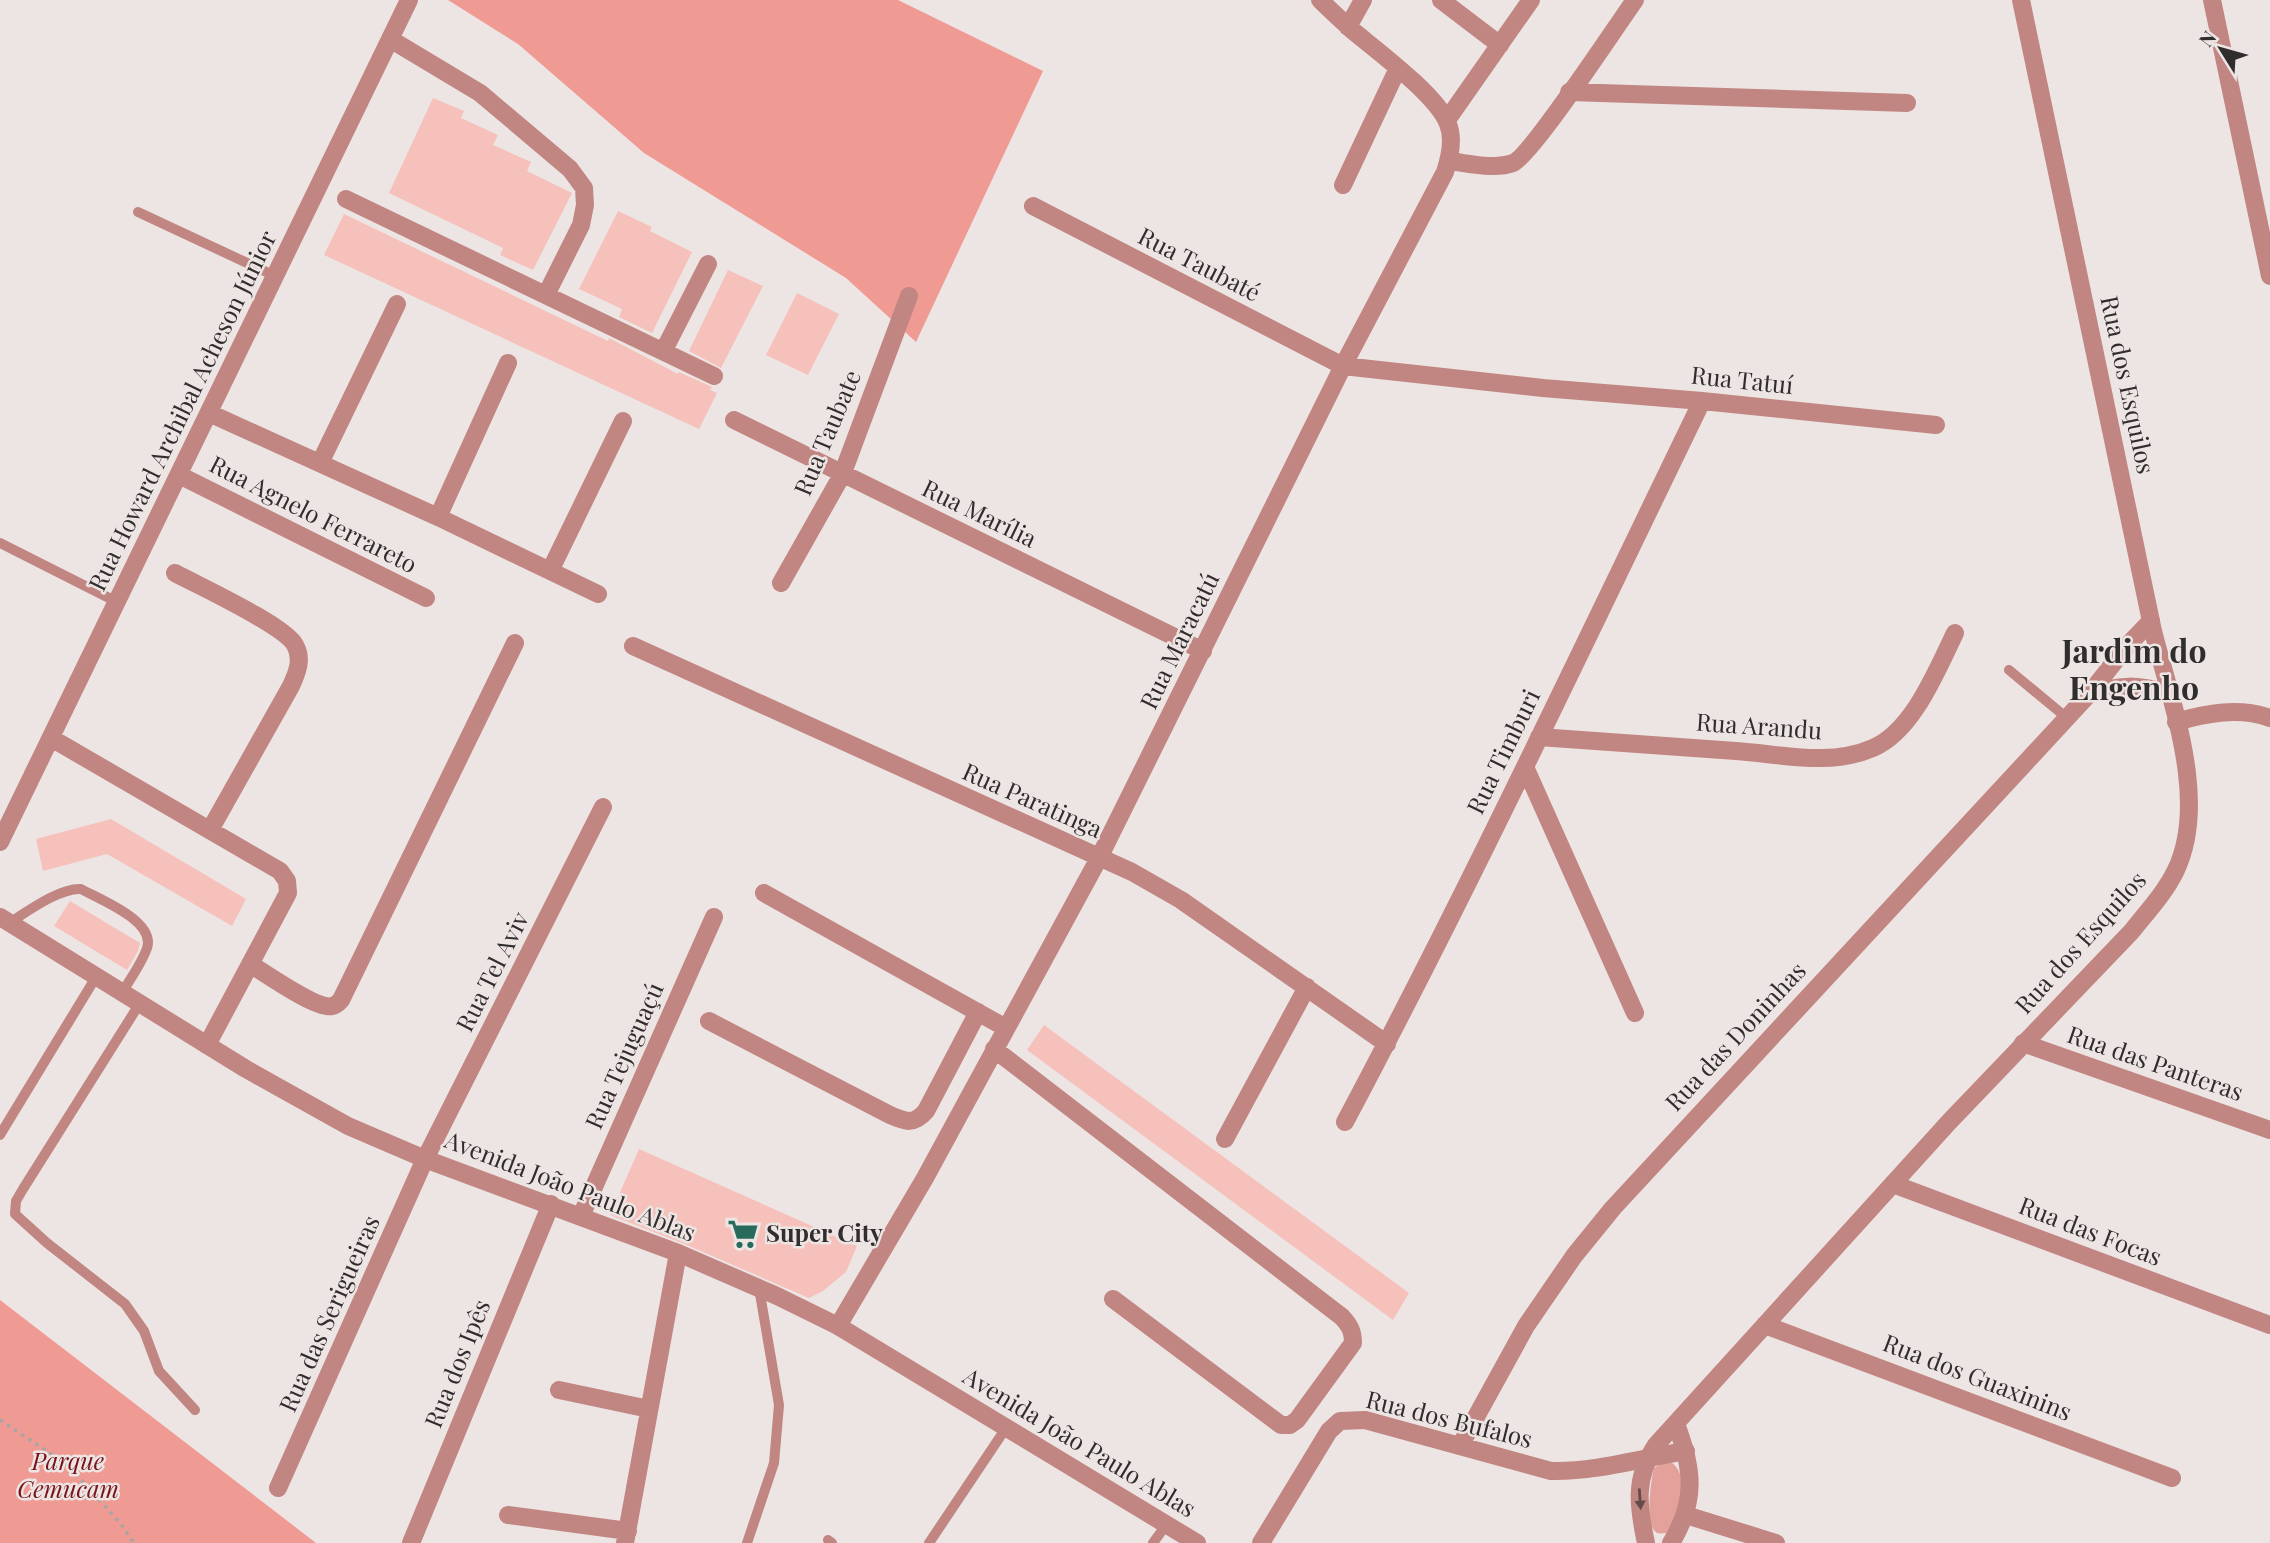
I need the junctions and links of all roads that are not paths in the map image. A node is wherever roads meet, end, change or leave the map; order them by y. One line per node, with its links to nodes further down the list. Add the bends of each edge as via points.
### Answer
1 (409, 0): 10 (street, Rua Howard Archibal Acheson Júnior)
2 (1320, 0): 9 (street)
3 (1363, 0): 9 (street)
4 (1441, 0): 11 (street)
5 (1531, 0): 11 (street)
6 (1635, 0): 13 (street)
7 (2021, 0): 47 (street, Rua dos Esquilos)
8 (2212, 0): 23 (street)
9 (1348, 27): 12 (street)
10 (390, 39): 22 (street, Rua Howard Archibal Acheson Júnior); 24 (street, via 480,93 570,169 584,188 581,225)
11 (1500, 45): 15 (street)
12 (1398, 68): 15 (street); 17 (street)
13 (1569, 92): 14 (street); 16 (street, via 1516,162 1500,166)
14 (1907, 103)
15 (1447, 120): 16 (street, Rua Maracatú, via 1451,133)
16 (1448, 161): 29 (street, Rua Maracatú)
17 (1343, 185)
18 (346, 199): 24 (street)
19 (1033, 206): 29 (street, Rua Taubaté)
20 (138, 212): 22 (lane)
21 (708, 264): 27 (street)
22 (275, 276): 32 (street, Rua Howard Archibal Acheson Júnior)
23 (2270, 276)
24 (546, 295): 27 (street)
25 (909, 296): 38 (street, Rua Taubate)
26 (397, 304): 36 (street)
27 (664, 350): 30 (street)
28 (509, 363): 39 (street)
29 (1343, 366): 31 (street, Rua Tatuí); 51 (street, Rua Maracatú)
30 (715, 376)
31 (1702, 401): 35 (street, Rua Tatuí); 58 (street, Rua Timburi)
32 (209, 413): 36 (street); 37 (street, Rua Howard Archibal Acheson Júnior)
33 (734, 420): 38 (street, Rua Marília)
34 (623, 421): 41 (street)
35 (1936, 425)
36 (320, 463): 39 (street)
37 (179, 475): 45 (street, Rua Agnelo Ferrareto); 46 (street, Rua Howard Archibal Acheson Júnior)
38 (842, 475): 43 (street, Rua Taubate); 51 (street, Rua Marília)
39 (438, 517): 41 (street)
40 (0, 542): 46 (lane)
41 (550, 571): 44 (street)
42 (175, 573): 62 (street, via 279,629 297,647 298,671 291,686)
43 (781, 583)
44 (597, 594)
45 (426, 598)
46 (117, 602): 59 (street, Rua Howard Archibal Acheson Júnior)
47 (2151, 621): 53 (street, Rua das Doninhas); 54 (street, Rua dos Esquilos)
48 (1955, 633): 58 (street, Rua Arandu, via 1924,698 1896,731 1874,748 1844,756 1796,758)
49 (515, 642): 68 (street, via 336,1006 314,1003)
50 (633, 646): 64 (street, Rua Paratinga)
51 (1203, 651): 64 (street, Rua Maracatú)
52 (2009, 670): 55 (lane)
53 (2090, 693): 54 (street, via 2121,686); 55 (street, Rua das Doninhas)
54 (2169, 693): 57 (street, Rua dos Esquilos)
55 (2067, 718): 100 (street, Rua das Doninhas, via 1613,1208 1526,1326)
56 (2270, 718): 57 (street, via 2205,713)
57 (2176, 722): 78 (street, Rua dos Esquilos, via 2188,781 2188,817 2185,845 2175,872 2132,931)
58 (1539, 737): 60 (street, Rua Timburi)
59 (51, 738): 62 (street); 63 (street, Rua Howard Archibal Acheson Júnior)
60 (1525, 767): 74 (street); 77 (street, Rua Timburi)
61 (603, 807): 85 (street, Rua Tel Aviv)
62 (210, 830): 68 (street, via 280,871 288,881 288,893)
63 (0, 842)
64 (1099, 858): 70 (street, Rua Paratinga, via 1181,900); 76 (street, Rua Maracatú)
65 (764, 893): 73 (street)
66 (714, 917): 88 (street, Rua Tejuguaçú)
67 (5, 920): 69 (street, Avenida João Paulo Ablas); 71 (lane, via 72,888 129,915 148,936 148,947)
68 (250, 964): 79 (street)
69 (96, 976): 71 (street, Avenida João Paulo Ablas); 83 (lane)
70 (1307, 987): 77 (street, Rua Paratinga); 84 (street)
71 (122, 993): 72 (street, Avenida João Paulo Ablas)
72 (140, 1003): 79 (street, Avenida João Paulo Ablas); 97 (lane, via 23,1189 15,1214 125,1304 144,1331 159,1371)
73 (978, 1012): 75 (street, via 926,1111 911,1122); 76 (street)
74 (1635, 1013)
75 (709, 1021)
76 (1006, 1028): 80 (street, Rua Maracatú)
77 (1387, 1044): 81 (street, Rua Timburi)
78 (2024, 1044): 82 (street, Rua das Panteras); 86 (street, Rua dos Esquilos)
79 (207, 1045): 85 (street, Avenida João Paulo Ablas, via 348,1126)
80 (995, 1049): 91 (street, via 1342,1317 1350,1325 1353,1343 1297,1420 1281,1425); 94 (street, Rua Maracatú)
81 (1345, 1122)
82 (2270, 1130)
83 (0, 1135)
84 (1225, 1139)
85 (425, 1160): 87 (street, Avenida João Paulo Ablas); 104 (street, Rua das Serigueiras)
86 (1893, 1184): 92 (street, Rua dos Esquilos); 93 (street, Rua das Focas)
87 (551, 1204): 88 (street, Avenida João Paulo Ablas); 109 (street, Rua dos Ipês)
88 (581, 1216): 89 (street, Avenida João Paulo Ablas)
89 (678, 1253): 90 (street, Avenida João Paulo Ablas); 96 (street)
90 (759, 1288): 94 (street, Avenida João Paulo Ablas); 110 (lane, via 779,1405 774,1463)
91 (1113, 1299)
92 (1765, 1325): 98 (street, Rua dos Esquilos); 103 (street, Rua dos Guaxinins)
93 (2270, 1325)
94 (838, 1326): 99 (street, Avenida João Paulo Ablas)
95 (559, 1390): 96 (street)
96 (649, 1409): 108 (street)
97 (195, 1410)
98 (1676, 1424): 101 (street); 102 (street, Rua dos Esquilos)
99 (1006, 1428): 107 (street, Avenida João Paulo Ablas); 111 (lane)
100 (1460, 1446): 102 (street, Rua dos Bufalos, via 1551,1472 1578,1472); 114 (street, Rua dos Bufalos, via 1364,1420 1340,1421 1318,1447)
101 (1686, 1451): 102 (street, Rua dos Bufalos); 106 (street, via 1691,1482)
102 (1648, 1457): 115 (street, Rua dos Esquilos, one-way to 115, via 1639,1488)
103 (2172, 1478)
104 (278, 1488)
105 (508, 1515): 108 (street)
106 (1686, 1515): 116 (street); 117 (street)
107 (1166, 1525): 112 (lane); 113 (street, Avenida João Paulo Ablas)
108 (627, 1537)
109 (411, 1543)
110 (747, 1543)
111 (929, 1543)
112 (1153, 1543)
113 (1197, 1543)
114 (1261, 1543)
115 (1646, 1543)
116 (1671, 1543)
117 (1776, 1543)

